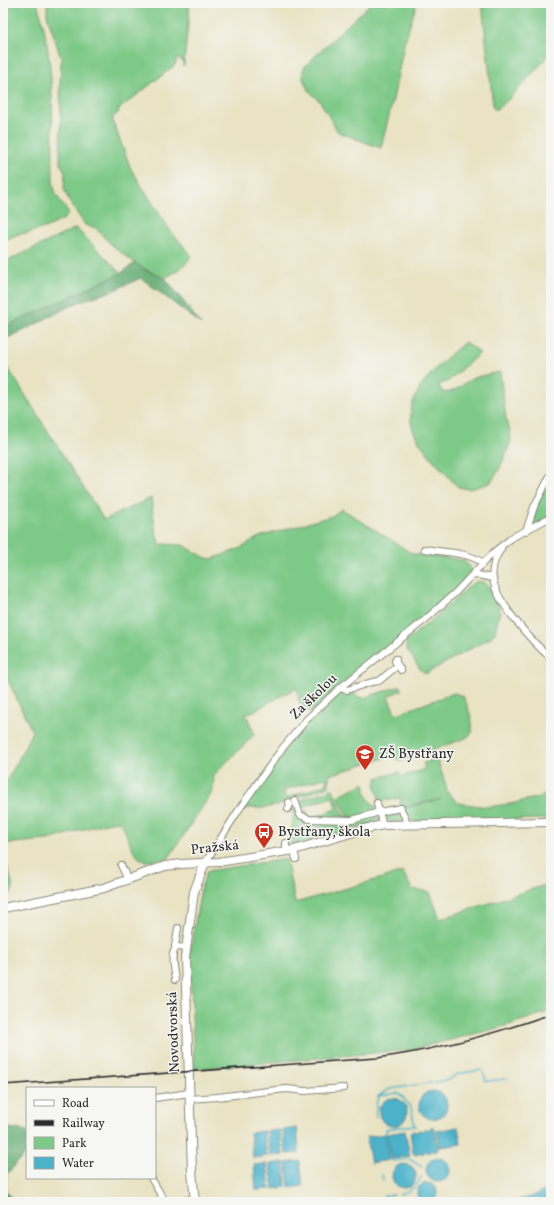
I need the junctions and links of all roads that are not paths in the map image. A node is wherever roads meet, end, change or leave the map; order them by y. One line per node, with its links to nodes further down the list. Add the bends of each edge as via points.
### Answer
1 (551, 474): 3 (street)
2 (551, 518): 3 (street, Za školou)
3 (526, 531): 4 (street, Za školou, via 513,537)
4 (506, 544): 6 (street, Za školou); 8 (street, via 498,553)
5 (424, 549): 6 (street, via 464,555)
6 (483, 562): 7 (street, Za školou)
7 (471, 576): 8 (street); 11 (street, Za školou, via 426,619)
8 (492, 578): 9 (street, via 498,595 513,616)
9 (551, 658)
10 (398, 665): 11 (street, via 379,681 347,690)
11 (341, 687): 22 (street, Za školou, via 307,719 281,750)
12 (294, 802): 14 (street); 15 (street, via 302,810); 16 (street, via 300,814 309,819 352,820)
13 (377, 803): 16 (street)
14 (288, 809)
15 (306, 810)
16 (379, 812): 18 (street, via 401,808); 19 (street)
17 (551, 822): 18 (street, Pražská)
18 (406, 824): 19 (street, Pražská)
19 (383, 825): 20 (street, Pražská)
20 (289, 848): 21 (street); 22 (street, Pražská)
21 (296, 860)
22 (205, 863): 24 (street, Pražská, via 165,866); 27 (street, Novodvorská, via 194,892)
23 (121, 866): 24 (street)
24 (128, 880): 25 (street, Pražská, via 104,888)
25 (3, 908)
26 (178, 928): 27 (street, via 174,944)
27 (182, 947): 28 (street, via 174,950); 30 (street, Novodvorská, via 185,957)
28 (175, 980)
29 (344, 1088): 30 (street)
30 (189, 1096): 31 (street); 33 (street, Novodvorská)
31 (156, 1098)
32 (152, 1179): 34 (street)
33 (194, 1201): 35 (street)
34 (167, 1202)
35 (180, 1202)

